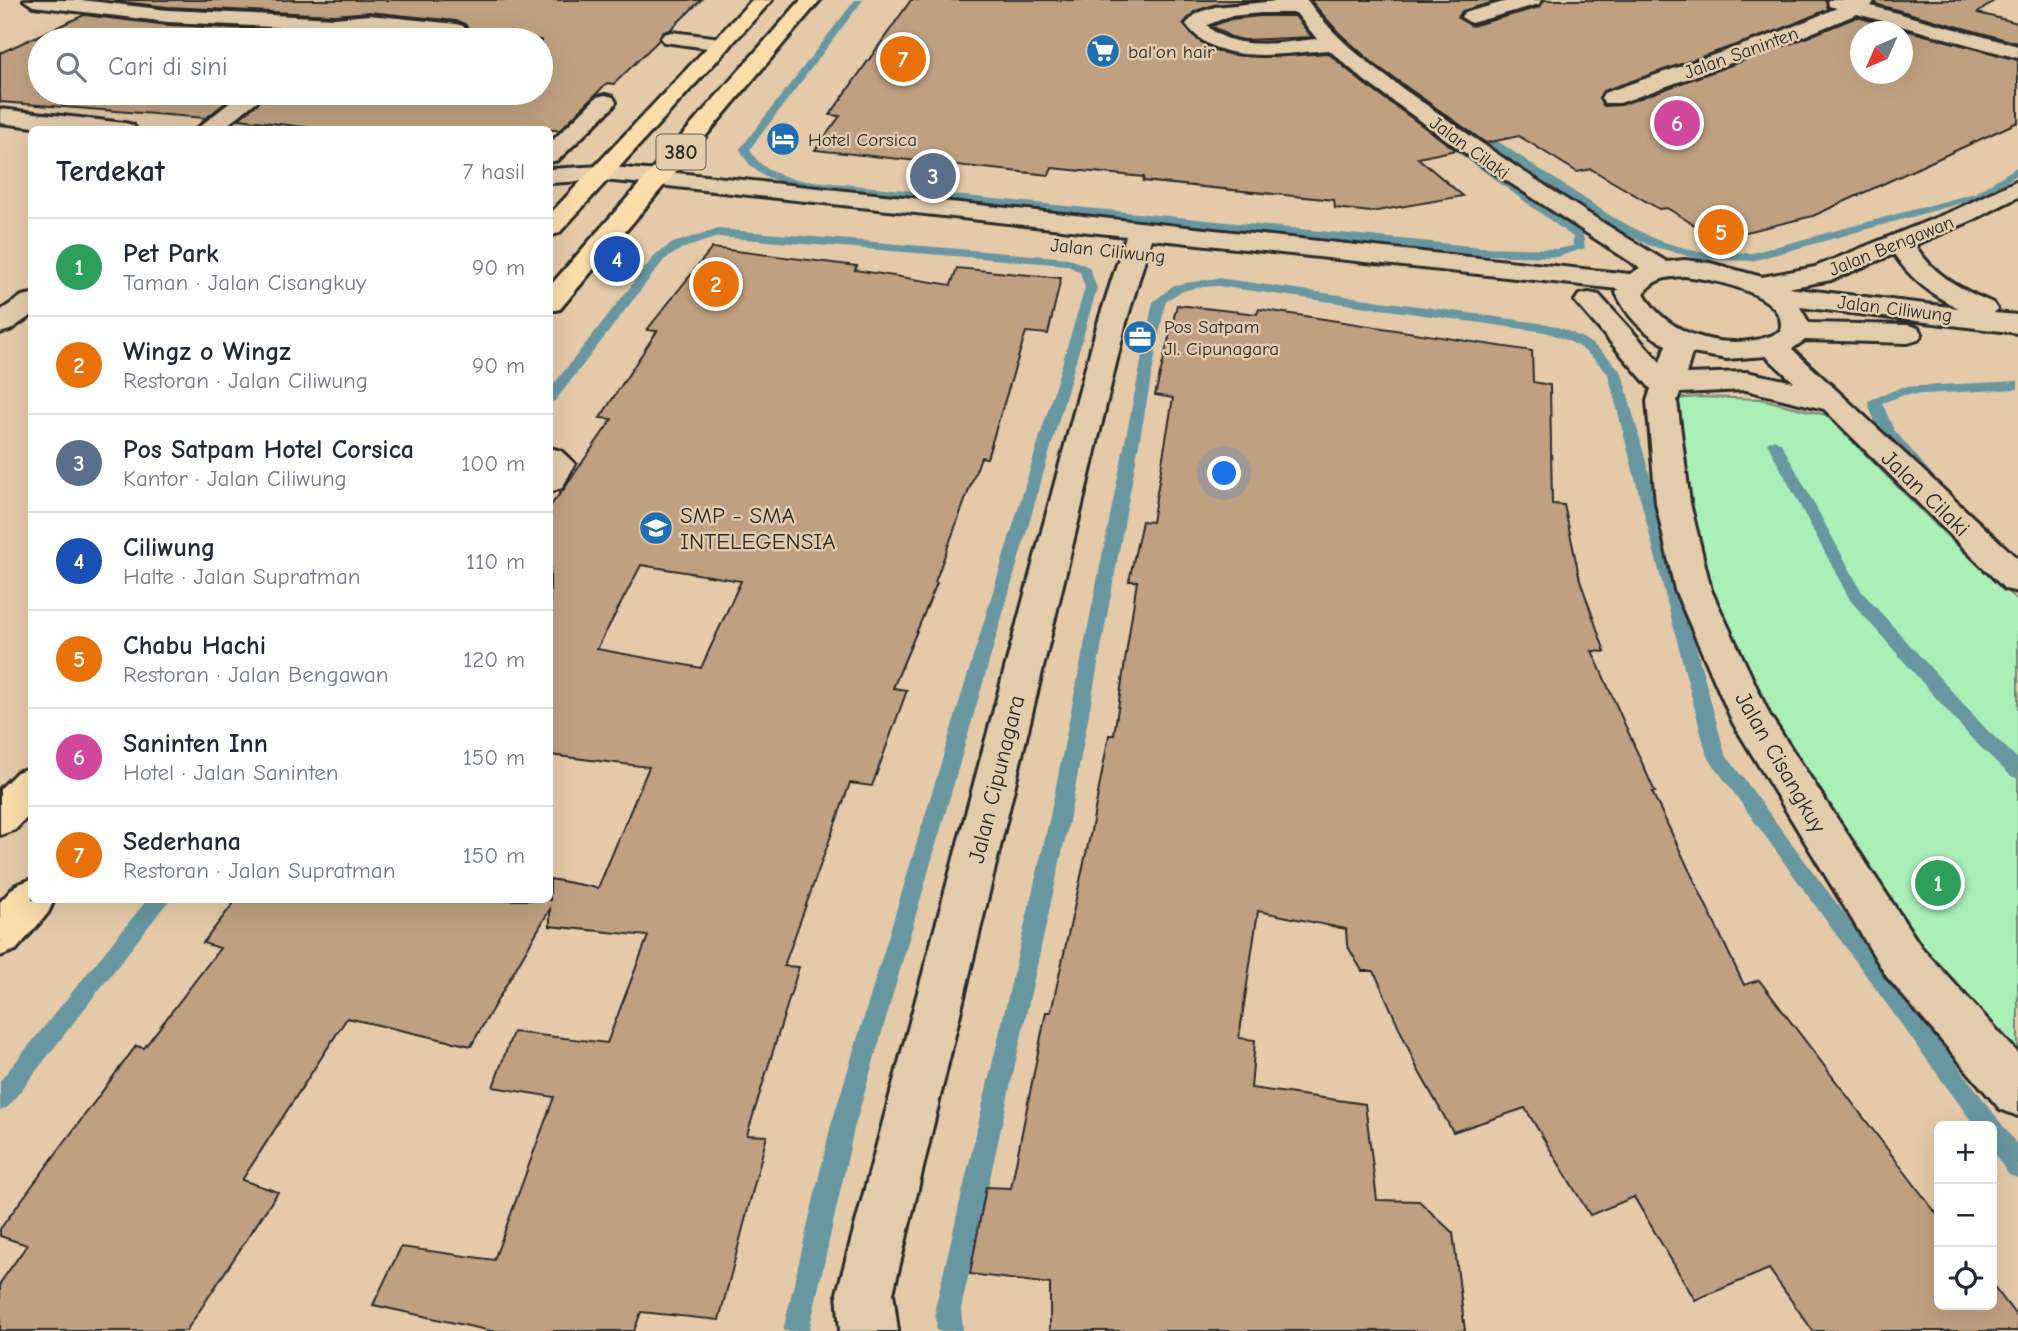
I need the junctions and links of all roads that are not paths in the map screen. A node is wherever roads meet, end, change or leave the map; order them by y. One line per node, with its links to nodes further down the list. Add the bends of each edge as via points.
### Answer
1 (33, 0): 10 (street, via 168,16)
2 (763, 0): 14 (main road, 380)
3 (811, 0): 27 (main road, 380)
4 (1532, 0): 9 (street)
5 (1827, 0): 7 (street)
6 (1300, 4): 15 (street, Jalan Cilaki); 15 (street, via 1226,10 1196,24 1203,37 1230,47)
7 (1860, 4): 16 (street); 17 (street, Jalan Saninten, via 1787,36)
8 (389, 6): 10 (street)
9 (1471, 17)
10 (357, 22): 11 (street); 12 (street)
11 (348, 28)
12 (431, 28)
13 (671, 38): 14 (street)
14 (722, 44): 25 (main road, 380)
15 (1334, 44): 28 (street, Jalan Cilaki, via 1503,170)
16 (2018, 52)
17 (1612, 98)
18 (605, 102): 23 (street)
19 (240, 105): 22 (street)
20 (0, 116): 21 (street)
21 (89, 126)
22 (211, 126)
23 (553, 167)
24 (553, 170): 25 (street)
25 (593, 183): 27 (street, Jalan Ciliwung); 29 (main road, 380)
26 (2018, 187): 31 (street, Jalan Bengawan)
27 (650, 188): 30 (street, Jalan Ciliwung); 36 (main road, 380)
28 (1586, 223): 32 (street, Jalan Cilaki); 33 (street, via 1585,255)
29 (553, 225)
30 (1138, 241): 33 (street, Jalan Ciliwung); 37 (street, Jalan Ciliwung); 54 (street, Jalan Cipunagara, via 1108,340 865,1293)
31 (1900, 242): 34 (street, Jalan Bengawan, via 1821,274); 39 (street, via 1923,276 1990,313)
32 (1662, 270): 34 (street, Jalan Ciliwung, via 1709,271); 35 (street, via 1645,275)
33 (1551, 274): 35 (street, Jalan Ciliwung)
34 (1764, 290): 39 (street, Jalan Ciliwung); 42 (street, via 1786,305 1796,326)
35 (1634, 294): 37 (street, Jalan Ciliwung); 41 (street, Jalan Ciliwung, via 1643,318)
36 (553, 300)
37 (1589, 301): 44 (street)
38 (28, 305): 40 (street)
39 (2018, 322)
40 (0, 324)
41 (1682, 340): 42 (street, Jalan Ciliwung, via 1731,352); 44 (street, Jalan Cisangkuy)
42 (1784, 340): 43 (street, Jalan Ciliwung, via 1854,331); 45 (street, Jalan Cilaki)
43 (2018, 346)
44 (1665, 386): 45 (street, via 1744,380); 53 (street, Jalan Cisangkuy, via 1662,401 1673,503 1693,590 1753,723 1904,962)
45 (1834, 402): 48 (street, Jalan Cilaki)
46 (553, 460): 47 (street, via 559,464)
47 (553, 475)
48 (2018, 580)
49 (28, 788): 50 (main road)
50 (0, 817)
51 (28, 903): 52 (main road)
52 (0, 935)
53 (2018, 1091)
54 (870, 1331)

